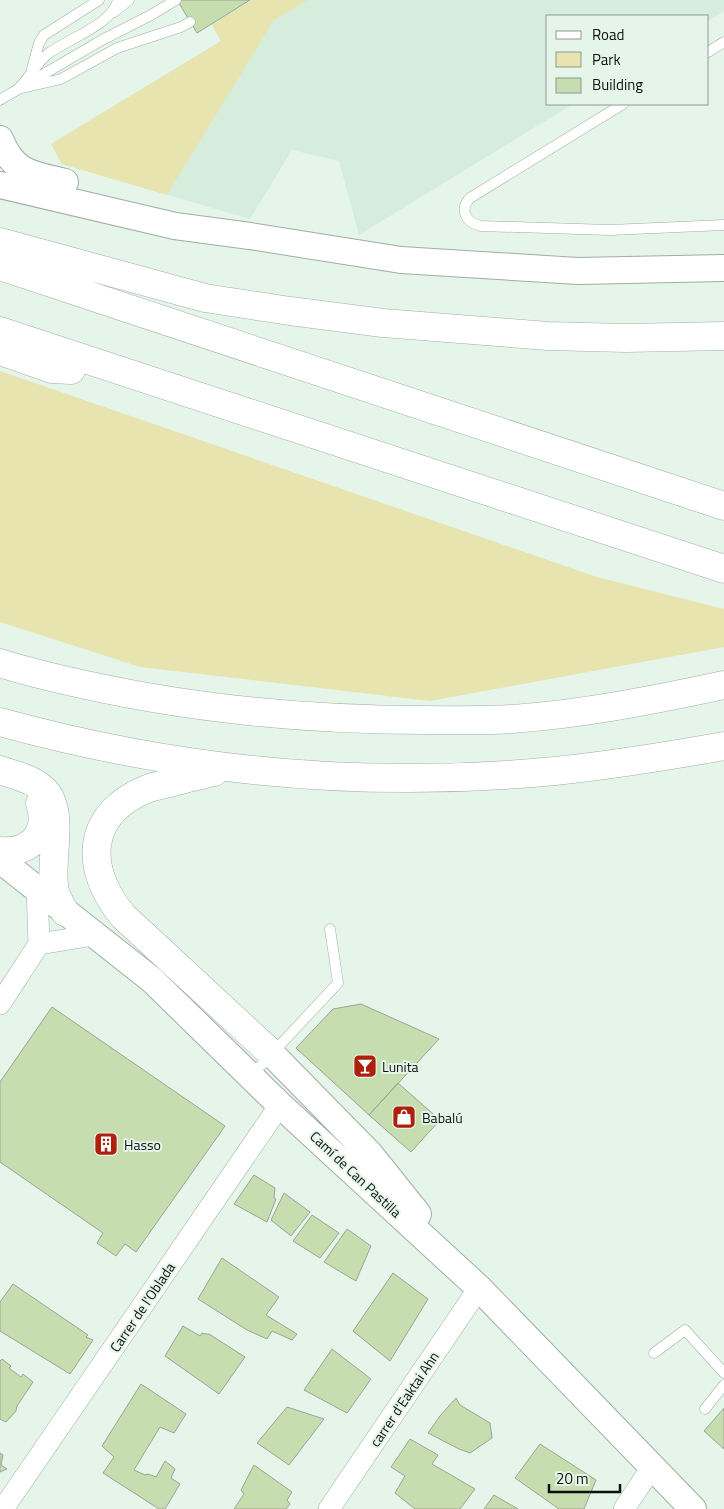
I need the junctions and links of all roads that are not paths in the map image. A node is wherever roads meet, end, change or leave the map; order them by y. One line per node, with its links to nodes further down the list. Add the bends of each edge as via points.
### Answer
1 (99, 0): 9 (lane, via 44,35)
2 (118, 0): 5 (lane)
3 (129, 0): 5 (lane)
4 (176, 0): 10 (lane)
5 (104, 20): 9 (lane, via 50,52)
6 (190, 22): 10 (lane, via 116,48 61,79)
7 (724, 42): 8 (lane)
8 (709, 51)
9 (30, 75): 10 (lane)
10 (18, 89): 11 (lane)
11 (0, 100)
12 (621, 105): 15 (lane, via 470,198 464,207 466,217 481,226 610,230)
13 (0, 139): 16 (street, via 10,159 24,170 176,211)
14 (0, 185): 16 (street, via 175,226)
15 (724, 226)
16 (250, 236): 19 (street, via 400,260 578,271)
17 (0, 242): 21 (highway, via 205,298 364,321 548,336)
18 (0, 266): 24 (highway)
19 (724, 268)
20 (0, 331): 23 (highway)
21 (724, 336)
22 (0, 351): 23 (highway, via 52,369)
23 (127, 374): 25 (highway)
24 (724, 506)
25 (724, 569)
26 (0, 663): 27 (highway, via 108,690 182,703 294,716 376,720 512,719 568,713)
27 (724, 685)
28 (0, 722): 30 (highway, via 169,760)
29 (724, 746): 30 (highway, via 556,771 487,776 365,777)
30 (229, 768): 40 (highway, via 149,788 124,800 101,829 98,862 103,885 123,916)
31 (11, 774): 32 (highway, via 31,786 42,808 42,824 29,846); 35 (highway, via 43,789 53,807 55,890)
32 (0, 851)
33 (0, 860): 34 (street, Camí de Can Pastilla)
34 (37, 889): 35 (street, Camí de Can Pastilla); 38 (street)
35 (65, 912): 37 (street, Camí de Can Pastilla)
36 (330, 929): 40 (lane, via 338,983)
37 (94, 935): 38 (street); 41 (street, Camí de Can Pastilla, via 152,980)
38 (39, 944): 39 (street)
39 (0, 1004)
40 (271, 1053): 41 (lane); 43 (street, via 370,1154)
41 (250, 1076): 42 (street, Camí de Can Pastilla)
42 (280, 1105): 43 (street, Camí de Can Pastilla); 49 (street, Carrer de l'Oblada)
43 (479, 1288): 48 (street, Camí de Can Pastilla); 50 (street, carrer d'Eaktai Ahn)
44 (654, 1352): 45 (lane, via 684,1330)
45 (724, 1373)
46 (724, 1385): 47 (lane)
47 (705, 1409)
48 (652, 1467): 51 (street); 52 (street, Camí de Can Pastilla)
49 (3, 1509)
50 (329, 1509)
51 (624, 1509)
52 (693, 1509)

